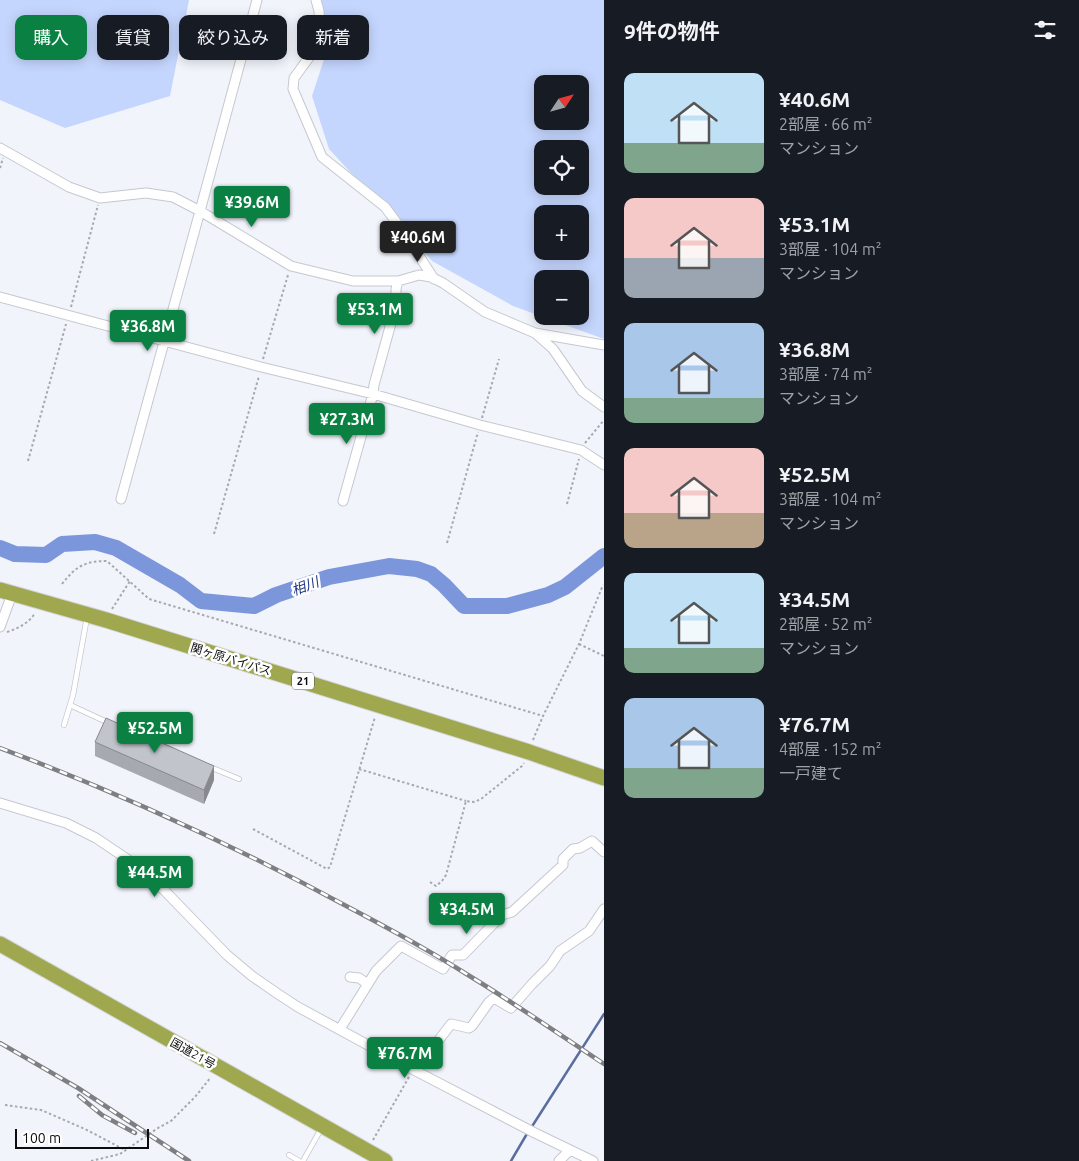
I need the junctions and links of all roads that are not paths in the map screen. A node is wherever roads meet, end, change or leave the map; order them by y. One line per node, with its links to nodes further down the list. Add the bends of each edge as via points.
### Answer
1 (257, 0): 4 (street)
2 (316, 0): 5 (street, via 321,41 294,78 293,89 322,157 385,207)
3 (0, 148): 4 (street, via 69,187 100,198 146,194 173,198)
4 (200, 211): 6 (street, via 291,266 353,281); 9 (street)
5 (434, 279): 6 (street, via 419,275); 8 (street, via 485,312)
6 (398, 281): 11 (street, via 396,304)
7 (0, 297): 9 (street)
8 (535, 333): 10 (street); 12 (street, via 553,349 582,391)
9 (164, 340): 11 (street); 14 (street)
10 (604, 345)
11 (374, 394): 13 (street, via 581,450); 15 (street)
12 (604, 407)
13 (604, 465)
14 (121, 499)
15 (343, 501)
16 (6, 592): 17 (highway, 関ヶ原バイパス / 21); 18 (street)
17 (87, 615): 19 (lane); 23 (highway, 関ヶ原バイパス / 21)
18 (0, 627)
19 (70, 705): 20 (lane); 21 (lane)
20 (64, 725)
21 (114, 725)
22 (203, 764): 24 (lane)
23 (604, 778)
24 (239, 779)
25 (0, 803): 31 (street, via 66,823 96,838 161,887 252,976)
26 (604, 852): 30 (street, via 592,841 573,850 563,859 563,865 512,912 502,915 463,955 452,954 443,969 401,946)
27 (604, 909): 32 (street, via 589,931 560,951 511,1008 494,998 469,1028 450,1024)
28 (0, 944): 33 (highway, 国道21号)
29 (350, 977): 30 (street)
30 (368, 984): 31 (street)
31 (340, 1029): 32 (street)
32 (413, 1070): 34 (street)
33 (322, 1126): 37 (lane); 38 (highway, 国道21号)
34 (570, 1150): 39 (street); 40 (street)
35 (289, 1155): 36 (lane)
36 (296, 1161)
37 (304, 1161)
38 (385, 1161)
39 (559, 1161)
40 (592, 1161)

